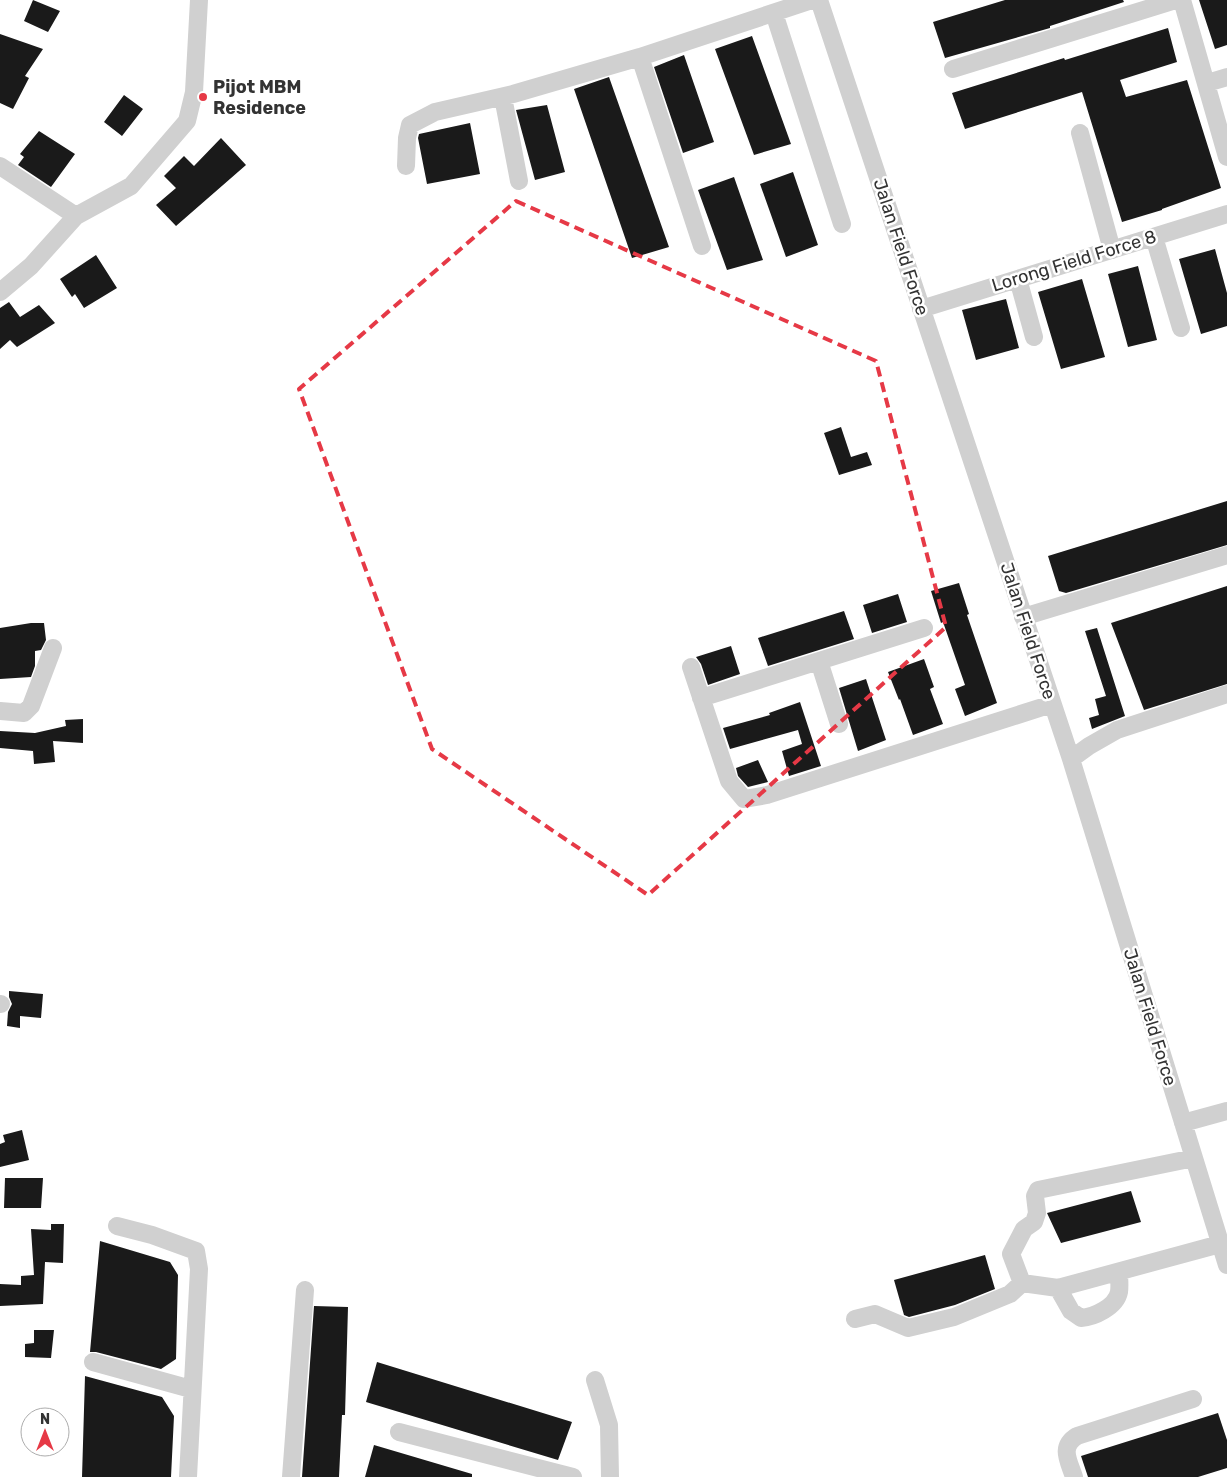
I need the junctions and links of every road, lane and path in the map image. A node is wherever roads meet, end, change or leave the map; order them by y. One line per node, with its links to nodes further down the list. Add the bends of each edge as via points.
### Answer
1 (199, 0): 18 (street, via 194,92 187,121 131,186)
2 (812, 0): 6 (street)
3 (819, 0): 25 (street, Jalan Field Force)
4 (1176, 0): 8 (street)
5 (1182, 0): 10 (street)
6 (774, 12): 7 (street); 19 (street)
7 (640, 57): 11 (street); 21 (street)
8 (953, 69)
9 (1227, 77): 10 (street)
10 (1207, 83): 13 (street)
11 (503, 97): 15 (street, via 435,112 410,125); 16 (street)
12 (1080, 133): 22 (street)
13 (1227, 156)
14 (0, 166): 18 (street)
15 (406, 166)
16 (519, 181)
17 (1227, 214): 20 (street, Lorong Field Force 8)
18 (76, 216): 24 (street, via 31,266)
19 (842, 224)
20 (1154, 237): 22 (street, Lorong Field Force 8); 26 (street)
21 (702, 246)
22 (1112, 250): 23 (street, Lorong Field Force 8)
23 (1018, 279): 25 (street, Lorong Field Force 8); 27 (street)
24 (0, 292)
25 (921, 309): 29 (street, Jalan Field Force)
26 (1181, 328)
27 (1034, 337)
28 (1227, 555): 29 (street)
29 (1024, 618): 36 (street, Jalan Field Force)
30 (924, 628): 32 (street)
31 (53, 648): 37 (street, via 31,706 24,713)
32 (819, 661): 35 (street); 38 (street)
33 (691, 667): 35 (street)
34 (1227, 694): 39 (street, via 1117,730)
35 (701, 698): 36 (street, via 729,781 744,799 767,795)
36 (1052, 704): 39 (street, Jalan Field Force)
37 (0, 711)
38 (839, 724)
39 (1071, 759): 41 (street, Jalan Field Force)
40 (1227, 1110): 41 (street)
41 (1183, 1123): 42 (street, Jalan Field Force)
42 (1194, 1158): 44 (street, Jalan Field Force); 47 (street, via 1038,1190 1034,1222 1024,1229 1011,1254)
43 (117, 1226): 53 (street, via 196,1251 199,1269)
44 (1220, 1244): 45 (street, Jalan Field Force); 46 (street)
45 (1227, 1265)
46 (1119, 1272): 48 (street); 48 (street, via 1118,1294 1109,1306 1091,1317 1081,1318 1071,1311)
47 (1022, 1283): 48 (street); 50 (street, via 1010,1294 954,1317 908,1328 875,1314)
48 (1058, 1288)
49 (305, 1290): 57 (street)
50 (855, 1318)
51 (93, 1362): 53 (street)
52 (595, 1380): 59 (street, via 609,1425)
53 (192, 1389): 56 (street)
54 (1193, 1399): 60 (street, via 1070,1440 1067,1448)
55 (399, 1432): 58 (street)
56 (188, 1477)
57 (291, 1477)
58 (573, 1477)
59 (610, 1477)
60 (1074, 1477)

